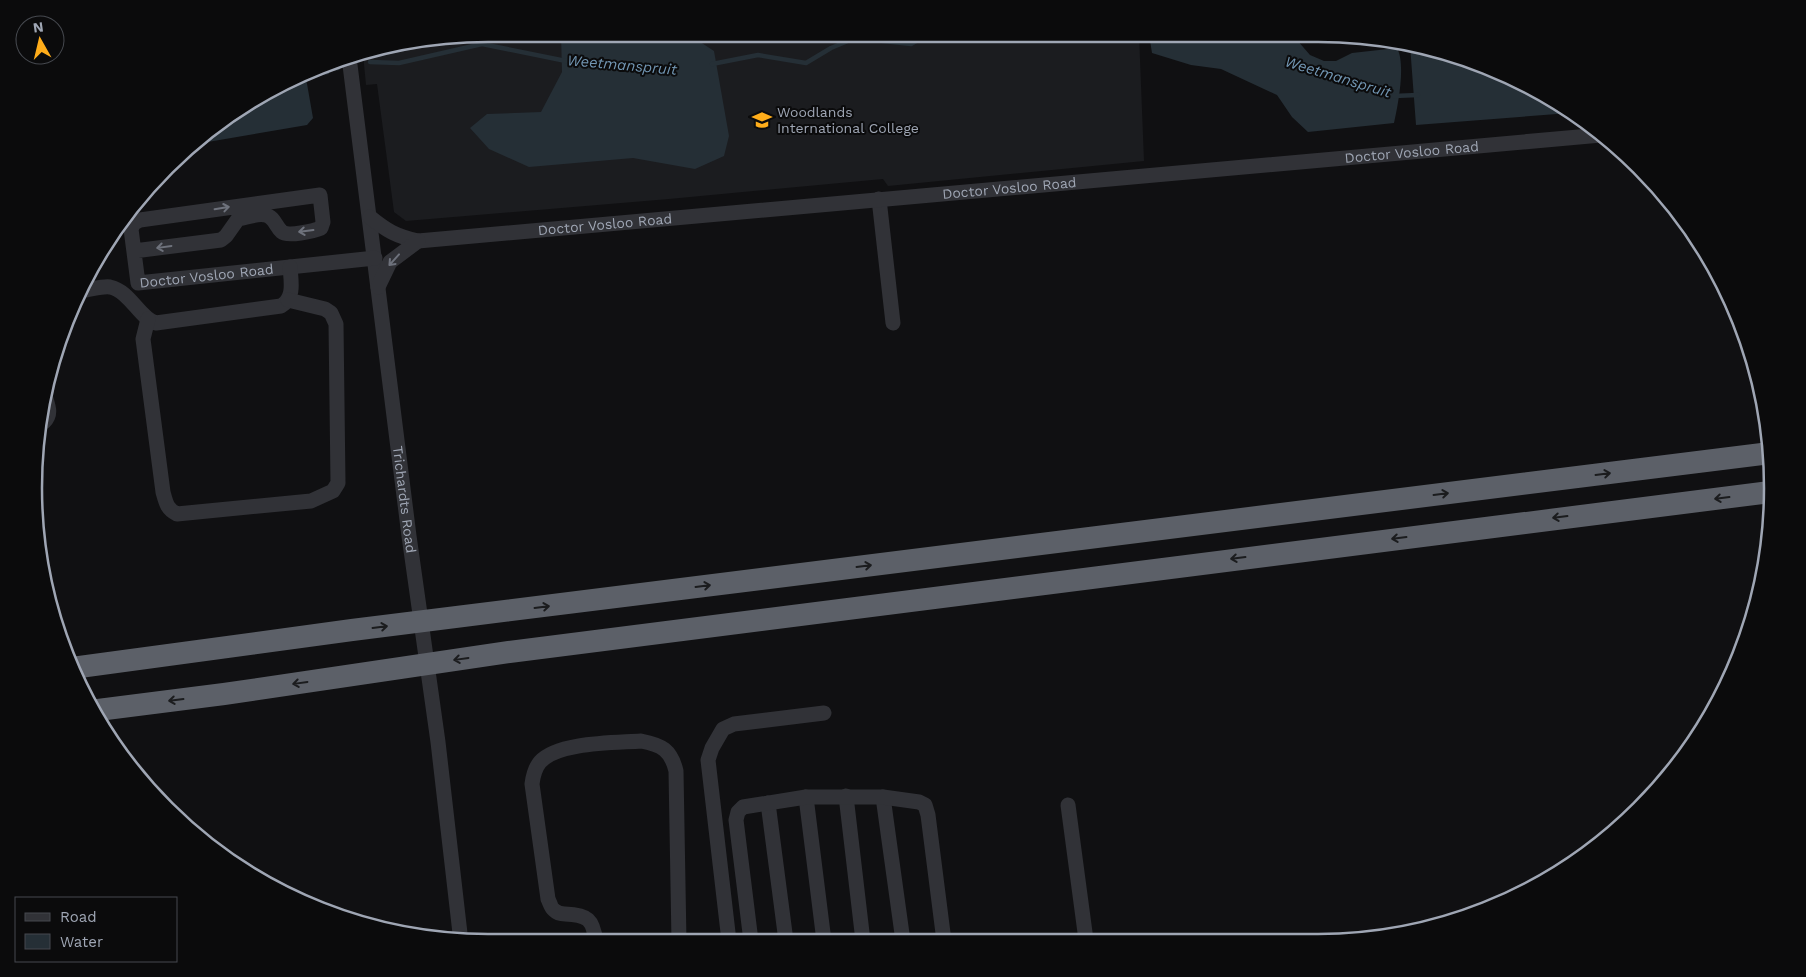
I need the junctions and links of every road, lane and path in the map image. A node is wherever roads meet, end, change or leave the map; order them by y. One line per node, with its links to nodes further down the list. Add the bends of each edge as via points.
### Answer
1 (350, 65): 5 (street, Trichardts Road)
2 (1590, 136): 3 (street, Doctor Vosloo Road)
3 (879, 199): 6 (street, Doctor Vosloo Road); 14 (street)
4 (263, 208): 4 (street, Doctor Vosloo Road, one-way to 4, via 320,195 323,222 321,228 314,231 286,234); 7 (street, one-way to 7, via 238,219 221,240); 7 (street, Doctor Vosloo Road, one-way to 4, via 131,229 140,220)
5 (370, 217): 6 (street, Doctor Vosloo Road, via 394,234); 8 (street, Trichardts Road)
6 (418, 241): 10 (street, one-way to 10, via 390,262)
7 (134, 252): 9 (street, Doctor Vosloo Road, via 138,283)
8 (375, 258): 9 (street, Doctor Vosloo Road); 10 (street, Trichardts Road)
9 (290, 267): 12 (street)
10 (378, 287): 27 (street, Trichardts Road)
11 (89, 290): 13 (street, via 110,288 124,295)
12 (288, 300): 13 (street, via 281,306 156,323); 13 (street, via 325,309 336,324 338,483 333,492 311,501 177,514 170,510 163,492 142,339)
13 (148, 319)
14 (893, 323)
15 (1762, 454): 17 (highway, one-way to 15)
16 (1764, 493): 20 (highway, one-way to 20, via 528,649)
17 (352, 630): 18 (highway); 19 (highway)
18 (76, 659)
19 (80, 667)
20 (101, 710)
21 (824, 713): 30 (street, via 734,724 723,729 712,748 708,760)
22 (846, 796): 23 (street); 24 (street); 34 (street)
23 (806, 797): 25 (street); 33 (street)
24 (883, 797): 35 (street); 36 (street, via 925,805)
25 (768, 802): 31 (street, via 743,807 736,820); 32 (street)
26 (1068, 805): 37 (street)
27 (460, 934)
28 (595, 934): 29 (street, via 589,920 578,915 559,914 548,899 532,784 534,774 540,762 568,747 642,741 663,748 673,758 676,771)
29 (679, 934)
30 (728, 934)
31 (750, 934)
32 (785, 934)
33 (823, 934)
34 (863, 934)
35 (902, 934)
36 (943, 934)
37 (1085, 934)

